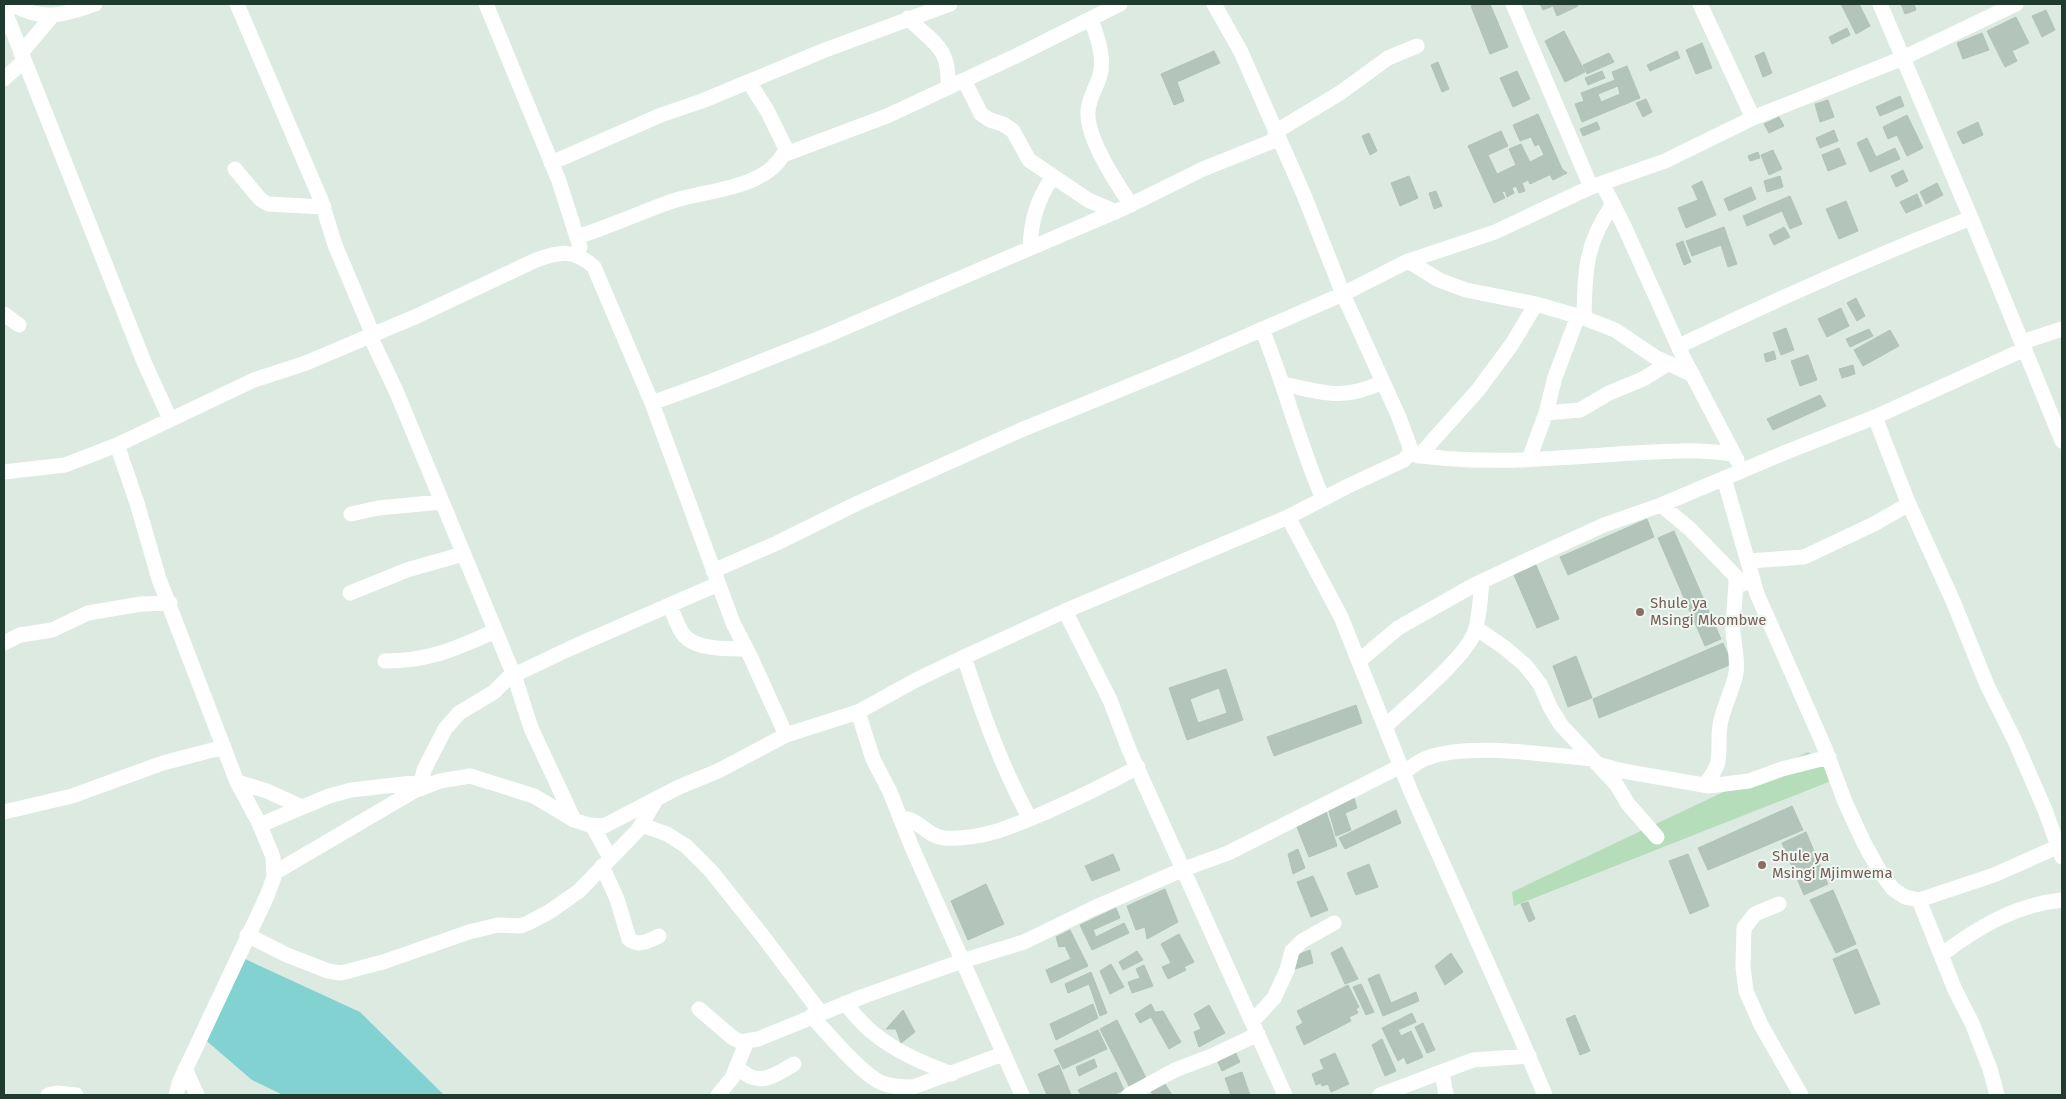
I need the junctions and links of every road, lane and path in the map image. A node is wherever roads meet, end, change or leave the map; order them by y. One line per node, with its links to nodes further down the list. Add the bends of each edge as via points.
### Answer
1 (12, 4): 15 (street, via 41,15)
2 (95, 4): 15 (street)
3 (950, 4): 16 (street)
4 (1120, 4): 14 (street)
5 (1214, 4): 26 (street, via 1241,52)
6 (1513, 4): 31 (street)
7 (1700, 4): 25 (street)
8 (1880, 4): 20 (street)
9 (1989, 4): 17 (street)
10 (2016, 4): 17 (street)
11 (239, 6): 34 (street)
12 (492, 6): 28 (street)
13 (4, 9): 19 (street)
14 (1095, 12): 22 (street); 33 (street, via 1102,60 1088,113 1105,163)
15 (53, 15): 19 (street)
16 (908, 18): 23 (street); 24 (street, via 944,53 949,69)
17 (1983, 20): 20 (street)
18 (1417, 46): 26 (street, via 1388,58)
19 (23, 57): 21 (street); 58 (street, via 144,362)
20 (1903, 58): 25 (street); 36 (street)
21 (4, 79)
22 (964, 80): 24 (street); 30 (street, via 981,114 1013,131 1029,160)
23 (749, 82): 27 (street, via 777,129 786,150); 28 (street, via 661,115)
24 (948, 87): 27 (street, via 887,116)
25 (1753, 118): 31 (street, via 1665,161)
26 (1277, 135): 33 (street); 41 (street)
27 (783, 155): 37 (street, via 766,172 739,185 669,202)
28 (551, 163): 37 (street)
29 (235, 170): 34 (street, via 268,204)
30 (1052, 178): 35 (street, via 1088,200); 38 (street, via 1033,217)
31 (1597, 185): 32 (street); 40 (street, via 1496,232)
32 (1613, 204): 44 (street, via 1594,234 1585,270); 49 (street)
33 (1131, 205): 35 (street)
34 (324, 207): 48 (street, via 335,245)
35 (1116, 212): 38 (street)
36 (1971, 218): 49 (street, via 1860,262); 50 (street)
37 (577, 237): 39 (street)
38 (1030, 248): 55 (street, via 823,337)
39 (584, 258): 48 (street, via 572,253 555,253); 55 (street, via 594,267)
40 (1408, 261): 41 (street); 42 (street, via 1439,280)
41 (1343, 294): 46 (street); 53 (street)
42 (1536, 304): 44 (street); 62 (street, via 1478,390)
43 (4, 314): 45 (street)
44 (1581, 317): 51 (street, via 1615,330); 56 (street, via 1555,377)
45 (19, 325)
46 (1262, 329): 54 (street); 76 (street, via 1021,430 858,503)
47 (2062, 329): 50 (street)
48 (372, 335): 58 (street, via 306,363 254,380); 68 (street)
49 (1679, 346): 52 (street)
50 (2024, 346): 57 (street); 59 (street)
51 (1668, 363): 52 (street); 56 (street, via 1580,410)
52 (1692, 375): 61 (street)
53 (1383, 382): 54 (street, via 1346,395); 62 (street)
54 (1282, 384): 67 (street, via 1310,470)
55 (652, 402): 76 (street)
56 (1546, 413): 63 (street)
57 (1875, 417): 64 (street); 69 (street)
58 (170, 419): 60 (street)
59 (2062, 441)
60 (117, 445): 65 (street, via 65,465); 79 (street, via 159,579)
61 (1734, 454): 63 (street, via 1683,450); 64 (street)
62 (1414, 455): 63 (street, via 1505,462); 67 (street)
63 (1530, 459)
64 (1742, 470): 66 (street)
65 (4, 472)
66 (1724, 478): 70 (street); 74 (street)
67 (1323, 499): 72 (street)
68 (441, 502): 71 (street); 73 (street)
69 (1909, 504): 74 (street, via 1804,557); 112 (street, via 1987,685 2016,741)
70 (1661, 505): 75 (street, via 1690,529); 77 (street, via 1604,525)
71 (351, 514)
72 (1288, 517): 82 (street); 89 (street, via 1341,617)
73 (463, 554): 78 (street, via 407,570); 84 (street)
74 (1748, 561): 81 (street)
75 (1736, 577): 81 (street); 100 (street, via 1733,631 1737,663 1722,714 1719,761 1714,774)
76 (715, 578): 80 (street); 86 (street)
77 (1482, 582): 83 (street); 89 (street, via 1398,628)
78 (350, 593)
79 (170, 603): 85 (street, via 141,604 88,613 52,630 20,635); 94 (street)
80 (670, 605): 86 (street, via 684,636 693,642); 90 (street)
81 (1764, 608): 95 (street)
82 (1065, 611): 87 (street); 97 (street, via 1110,700)
83 (1476, 628): 92 (street, via 1459,654); 96 (street, via 1525,665 1540,684 1561,725)
84 (495, 632): 88 (street, via 442,654 422,659); 90 (street)
85 (4, 643)
86 (746, 649): 93 (street)
87 (964, 657): 91 (street); 106 (street, via 985,718)
88 (385, 661)
89 (1359, 661): 92 (street)
90 (513, 674): 101 (street, via 494,692 459,713 445,729 424,770); 107 (street, via 531,728)
91 (858, 712): 93 (street); 105 (street, via 873,759)
92 (1385, 727): 98 (street)
93 (786, 735): 102 (street)
94 (224, 747): 99 (street); 104 (street, via 163,763 72,796)
95 (1829, 757): 100 (street, via 1749,781); 116 (street, via 1856,826 1879,870 1893,889 1905,897)
96 (1595, 762): 98 (street, via 1459,751 1426,758); 100 (street); 111 (street)
97 (1138, 767): 106 (street, via 1089,794); 114 (street)
98 (1402, 769): 114 (street, via 1228,853); 130 (street)
99 (237, 782): 103 (street); 108 (street)
100 (1704, 785)
101 (421, 786): 103 (street, via 351,790); 107 (street, via 470,776 534,796); 115 (street)
102 (656, 800): 109 (street, via 604,826); 110 (street)
103 (302, 807): 108 (street)
104 (4, 812)
105 (900, 818): 106 (street, via 914,820 937,837 955,838 982,836); 123 (street)
106 (1030, 819)
107 (574, 820): 109 (street)
108 (260, 825): 115 (street, via 273,857)
109 (592, 825): 113 (street)
110 (642, 825): 113 (street); 126 (street, via 667,834 686,846 711,871)
111 (1657, 837)
112 (2060, 852): 116 (street)
113 (606, 862): 120 (street, via 579,891 528,923 498,925 469,932 341,973 287,955); 121 (street, via 629,939 643,943)
114 (1184, 870): 123 (street, via 1024,942); 127 (street)
115 (274, 873): 120 (street, via 267,896)
116 (1919, 900): 122 (street)
117 (2062, 900): 122 (street, via 2027,906 1971,932)
118 (1779, 904): 147 (street, via 1755,914 1744,928 1743,967 1746,991 1761,1025)
119 (1334, 924): 127 (street, via 1292,950 1274,998)
120 (247, 935): 133 (street)
121 (658, 936)
122 (1941, 955): 148 (street, via 1972,1022)
123 (962, 961): 124 (street); 129 (street)
124 (845, 1003): 126 (street); 135 (street, via 870,1031 889,1045 911,1058)
125 (699, 1009): 128 (street, via 733,1038)
126 (816, 1014): 128 (street); 135 (street, via 850,1056 881,1082 913,1087)
127 (1255, 1028): 136 (street, via 1214,1055 1175,1070); 143 (street)
128 (747, 1041): 132 (street)
129 (1003, 1054): 135 (street); 142 (street)
130 (1529, 1056): 134 (street, via 1473,1060); 146 (street)
131 (794, 1064): 132 (street, via 758,1080 746,1076)
132 (737, 1066): 141 (street)
133 (185, 1069): 139 (street); 140 (street)
134 (1442, 1072): 144 (street); 145 (street)
135 (952, 1074)
136 (1139, 1093)
137 (48, 1095): 138 (street)
138 (76, 1095)
139 (176, 1095)
140 (197, 1095)
141 (718, 1095)
142 (1022, 1095)
143 (1285, 1095)
144 (1380, 1095)
145 (1446, 1095)
146 (1545, 1095)
147 (1800, 1095)
148 (1997, 1095)

